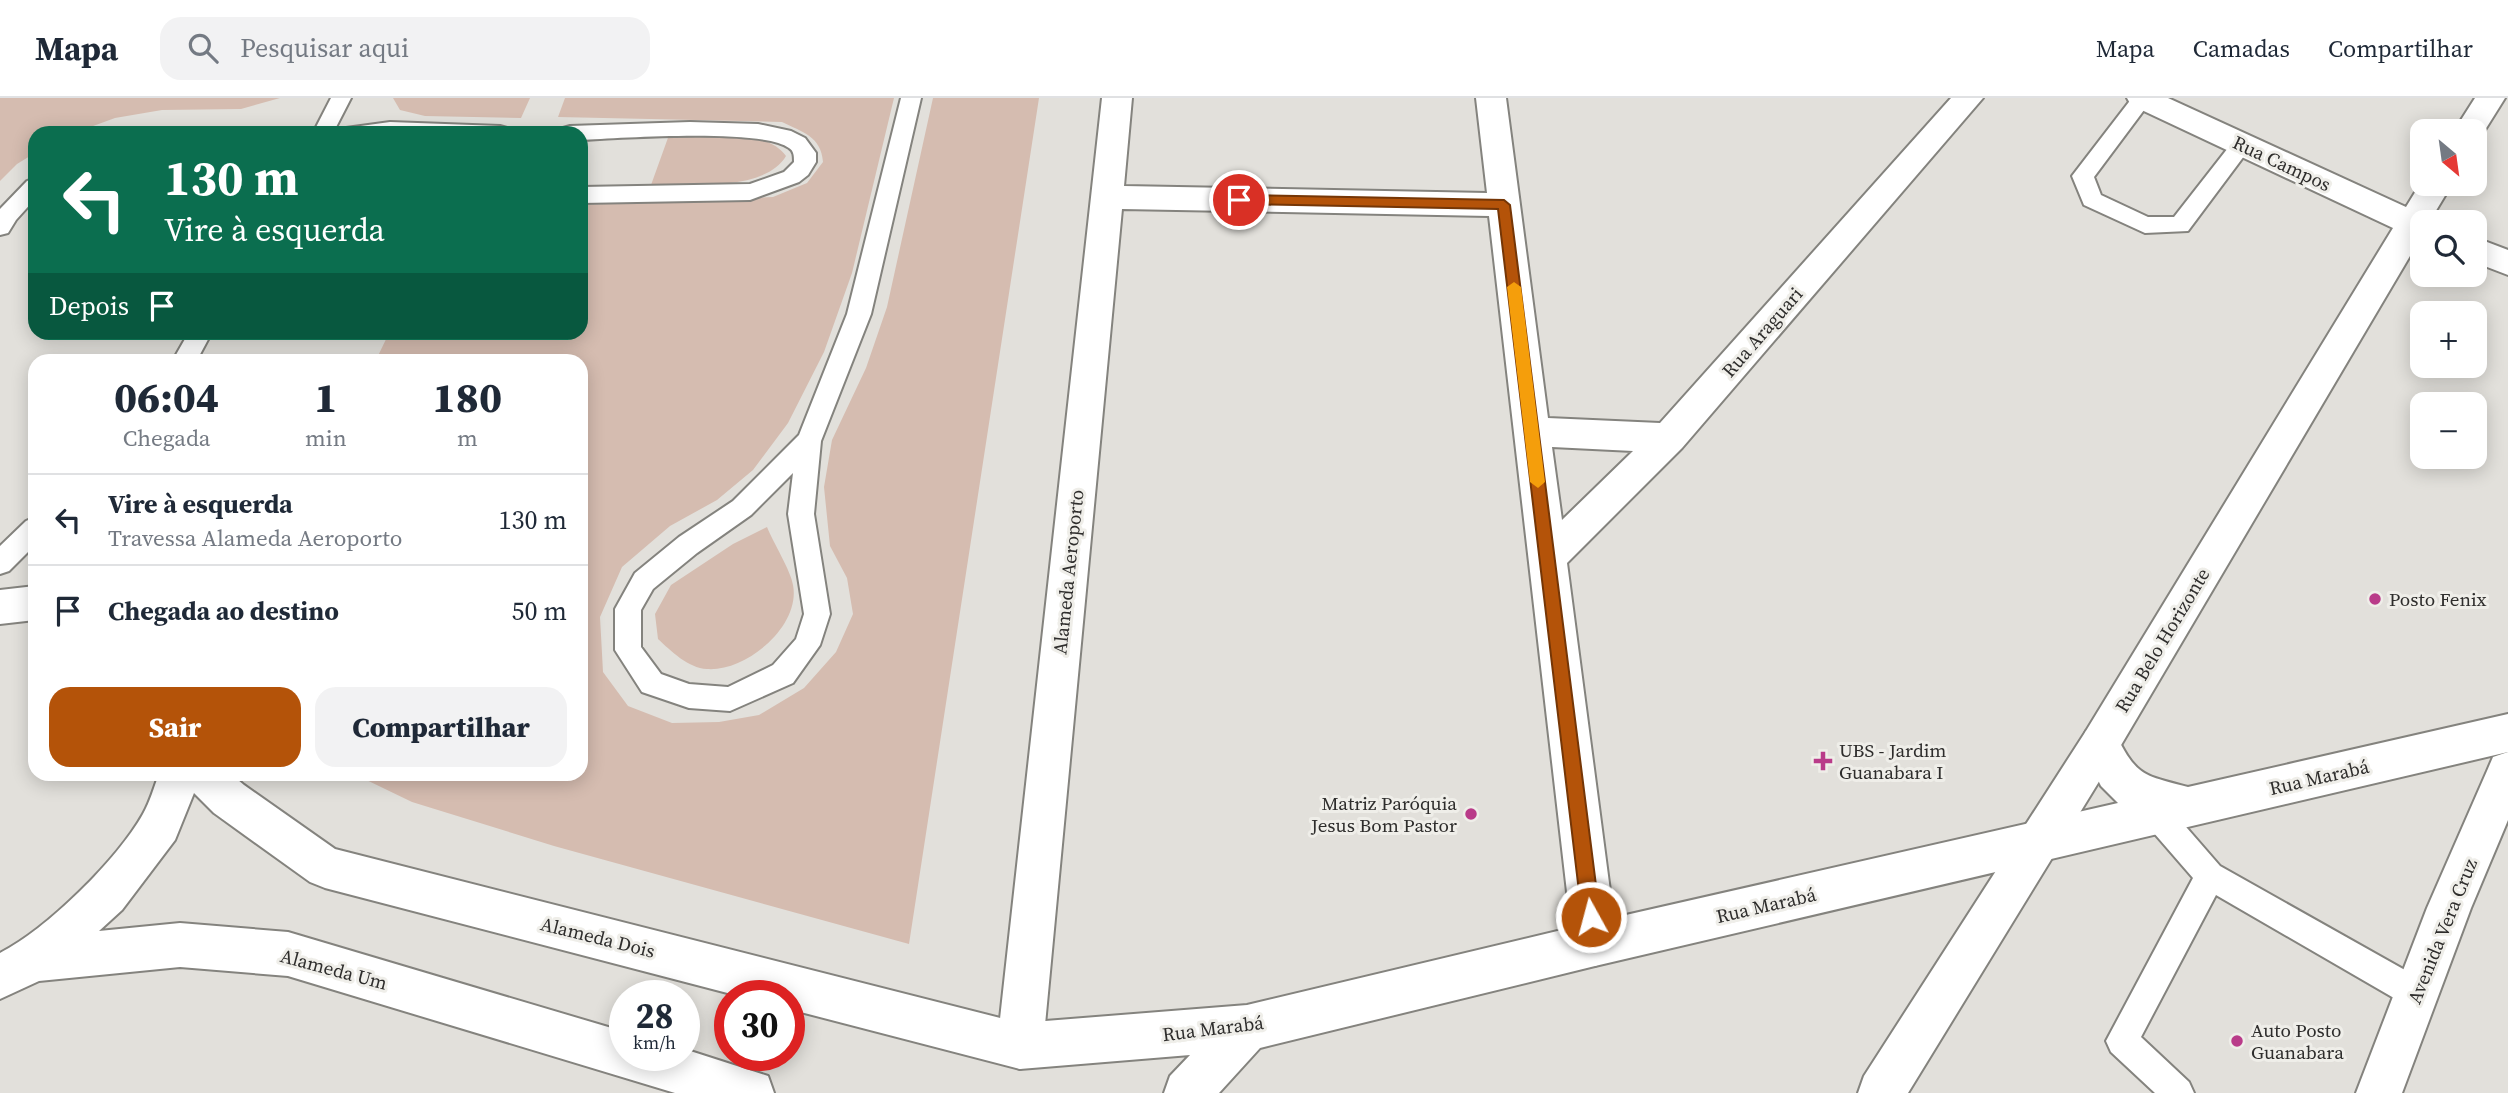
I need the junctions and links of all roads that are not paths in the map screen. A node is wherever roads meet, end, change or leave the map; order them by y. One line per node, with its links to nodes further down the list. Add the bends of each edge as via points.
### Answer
1 (341, 98): 9 (lane)
2 (911, 98): 23 (lane, via 859,314)
3 (1116, 98): 14 (main road, Alameda Aeroporto)
4 (1491, 98): 15 (main road)
5 (1968, 98): 22 (main road, Rua Araguari)
6 (2142, 98): 11 (main road, Rua Campos); 11 (lane, via 2084,176 2092,200 2145,225 2180,225)
7 (2490, 98): 8 (main road)
8 (2477, 119)
9 (327, 126)
10 (588, 133): 13 (lane, via 779,133 798,142 805,154 803,166 793,178 750,192)
11 (2242, 144): 16 (main road, Rua Campos)
12 (28, 194): 17 (lane)
13 (588, 195)
14 (1106, 197): 15 (main road); 41 (main road, Alameda Aeroporto)
15 (1504, 205): 21 (main road)
16 (2410, 222)
17 (0, 227)
18 (2410, 235): 30 (main road, Rua Belo Horizonte)
19 (2487, 254): 20 (main road)
20 (2508, 262)
21 (1532, 432): 22 (main road); 25 (main road)
22 (1670, 438): 25 (main road, Rua Araguari)
23 (809, 441): 23 (lane, via 741,508 644,581 628,609 628,650 652,683 690,696 730,699 783,674 807,645 817,614 801,514)
24 (28, 535): 26 (lane)
25 (1547, 559): 37 (main road)
26 (0, 563)
27 (28, 604): 28 (main road)
28 (0, 607)
29 (2508, 733): 34 (main road, Rua Marabá)
30 (2100, 744): 34 (main road, via 2109,766 2124,783); 35 (main road, Rua Belo Horizonte)
31 (2508, 771): 39 (main road, Avenida Vera Cruz)
32 (177, 781): 38 (main road, via 160,826 107,895)
33 (210, 781): 41 (main road, Alameda Dois, via 325,867)
34 (2174, 811): 35 (main road, Rua Marabá); 36 (lane)
35 (2039, 842): 37 (main road, Rua Marabá); 46 (main road, Rua Belo Horizonte)
36 (2210, 876): 39 (lane); 47 (lane, via 2122,1041)
37 (1595, 944): 40 (main road, Rua Marabá)
38 (17, 968): 42 (main road, Alameda Um, via 180,945 288,954)
39 (2417, 994): 48 (main road, Avenida Vera Cruz)
40 (1247, 1028): 41 (main road, Rua Marabá); 45 (main road)
41 (1020, 1046)
42 (609, 1050)
43 (678, 1071): 44 (main road, Alameda Um)
44 (751, 1093)
45 (1187, 1093)
46 (1881, 1093)
47 (2178, 1093)
48 (2379, 1093)

